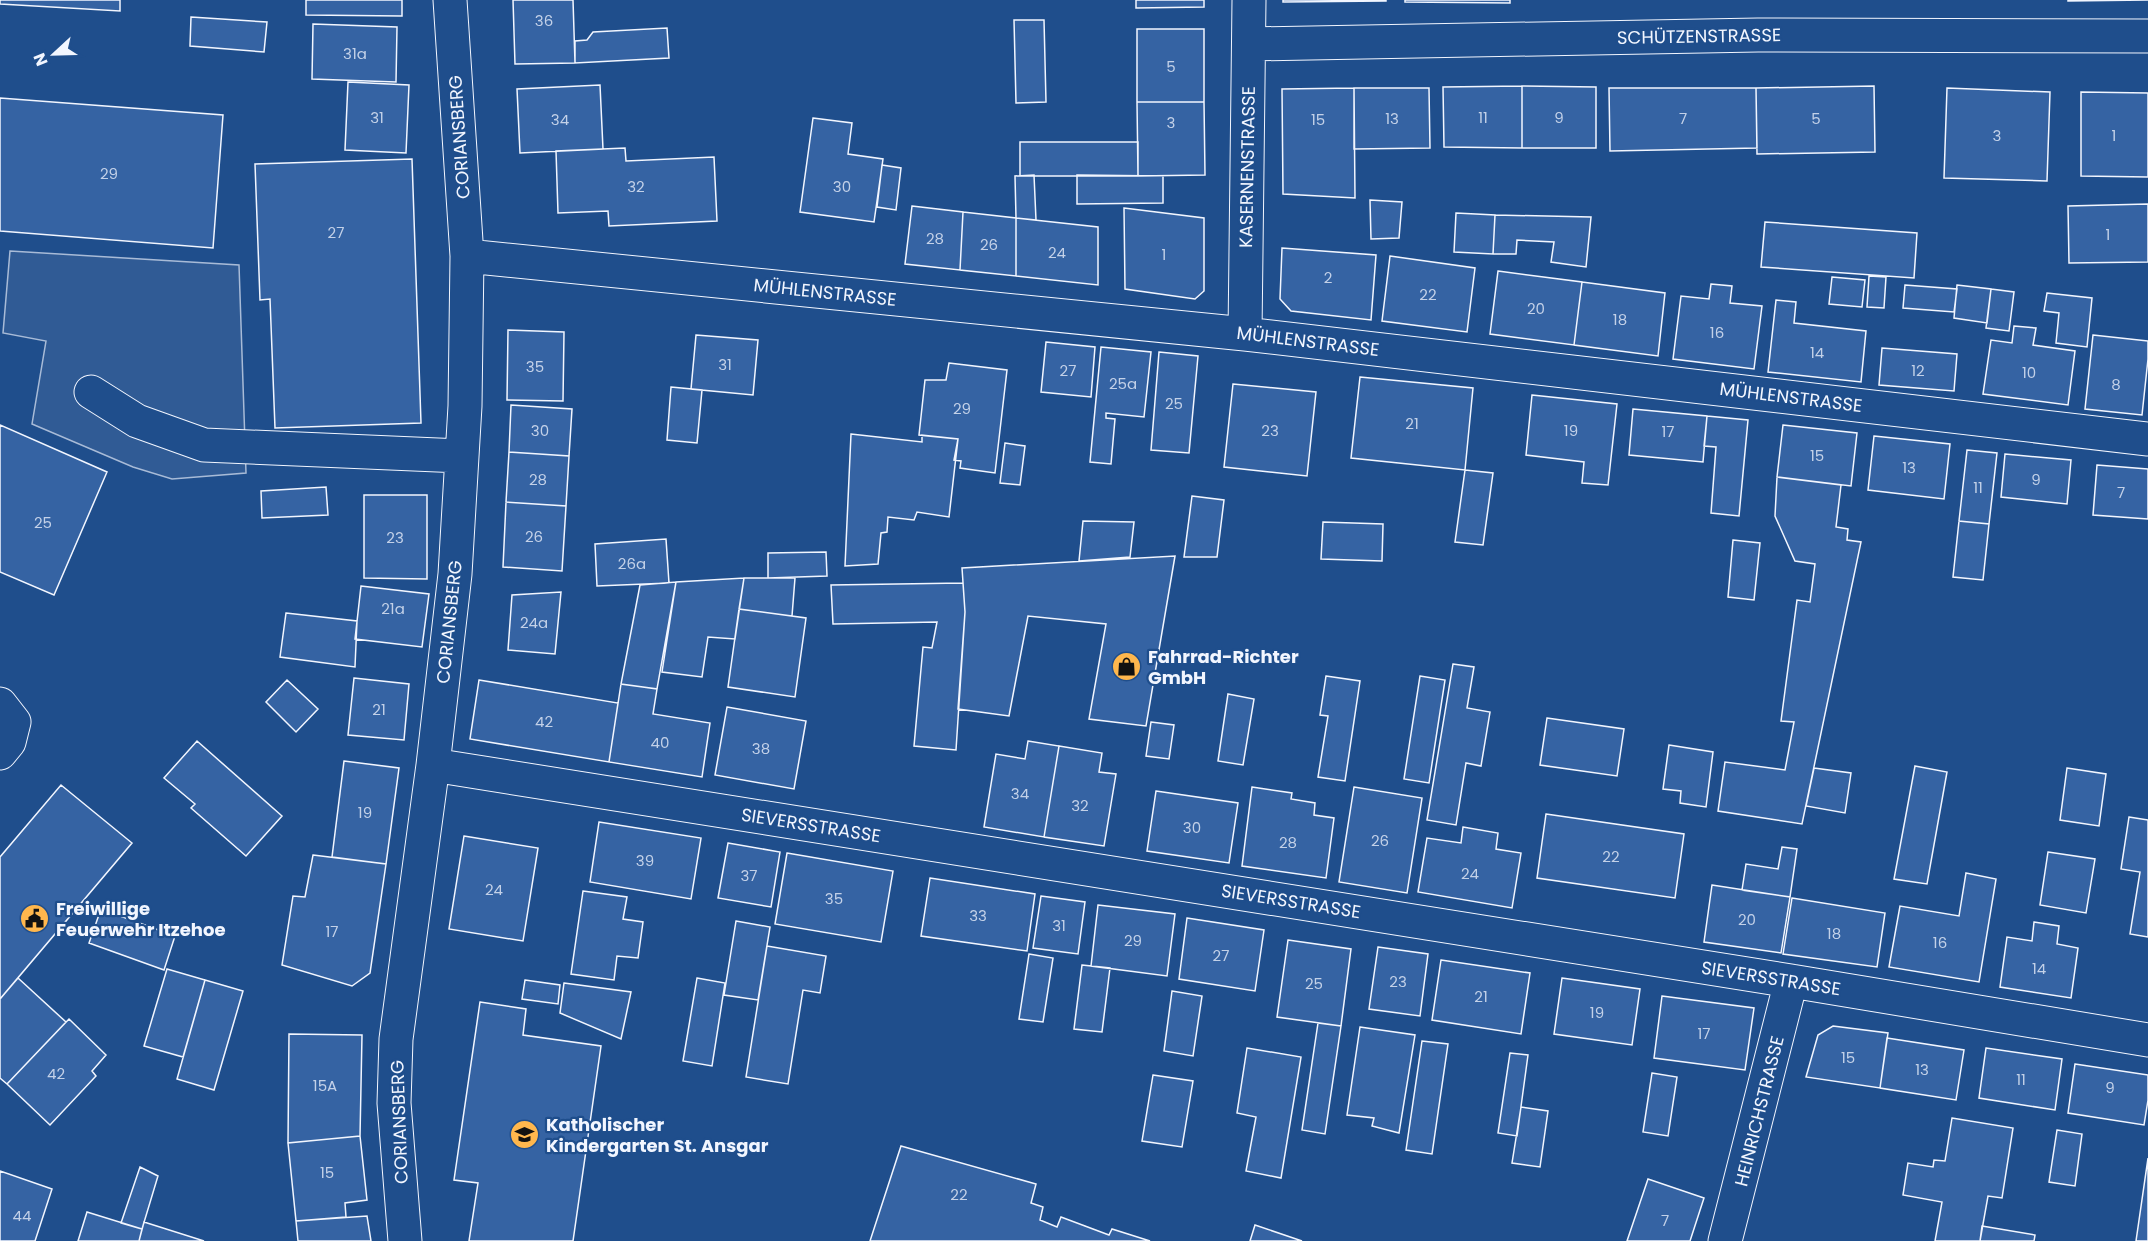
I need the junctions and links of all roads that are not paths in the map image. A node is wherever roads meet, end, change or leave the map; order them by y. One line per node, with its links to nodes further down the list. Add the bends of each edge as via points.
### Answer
1 (450, 0): 5 (street, CORIANSBERG)
2 (1249, 0): 4 (street, KASERNENSTRASSE)
3 (2148, 36): 4 (street, SCHÜTZENSTRASSE, via 1758,35)
4 (1249, 44): 6 (street, KASERNENSTRASSE)
5 (467, 256): 6 (street, MÜHLENSTRASSE); 9 (street, CORIANSBERG)
6 (1245, 334): 8 (street, MÜHLENSTRASSE)
7 (91, 392): 9 (street, via 137,421 204,445)
8 (2148, 439)
9 (461, 456): 12 (street, CORIANSBERG, via 455,574)
10 (0, 704): 11 (street, via 14,722 9,742)
11 (0, 753)
12 (433, 765): 13 (street, SIEVERSSTRASSE); 15 (street, CORIANSBERG, via 396,1040 394,1103)
13 (1791, 981): 14 (street, SIEVERSSTRASSE); 16 (street, HEINRICHSTRASSE)
14 (2148, 1040)
15 (405, 1241)
16 (1725, 1241)

